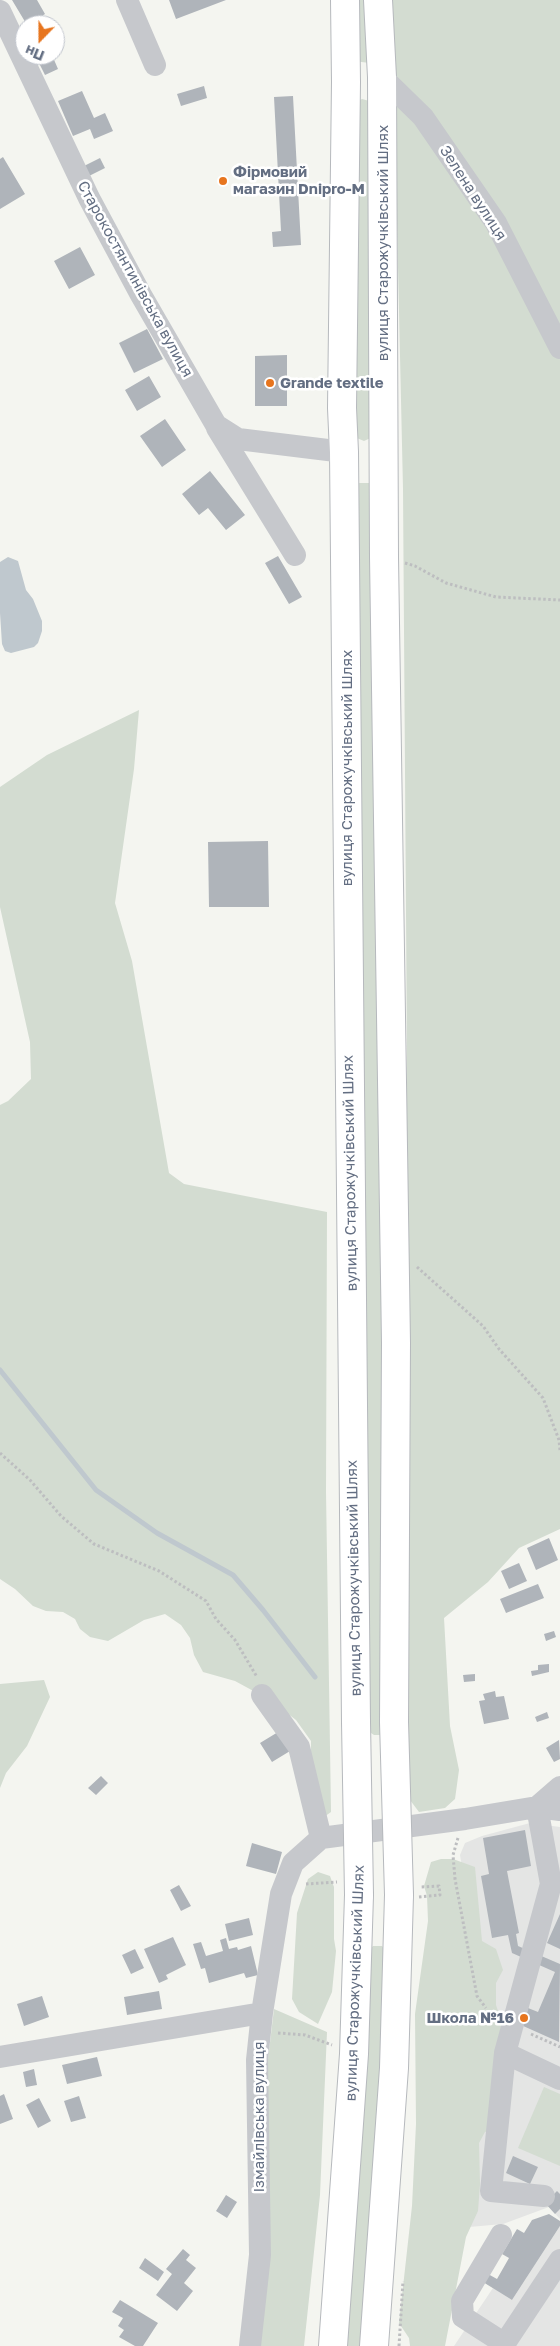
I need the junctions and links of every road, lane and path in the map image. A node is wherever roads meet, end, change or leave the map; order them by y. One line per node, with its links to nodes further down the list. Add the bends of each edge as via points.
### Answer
1 (127, 0): 5 (street)
2 (345, 0): 7 (main road, вулиця Старожучківський Шлях)
3 (378, 0): 6 (main road, вулиця Старожучківський Шлях)
4 (0, 11): 9 (street, Старокостянтинівська вулиця, via 89,198)
5 (155, 65)
6 (382, 77): 7 (main road); 8 (street, Зелена вулиця, via 423,117 496,223); 11 (main road, вулиця Старожучківський Шлях)
7 (346, 82): 10 (main road, вулиця Старожучківський Шлях)
8 (560, 348)
9 (216, 425): 10 (street, Старокостянтинівська вулиця, via 238,438); 12 (street)
10 (344, 452): 11 (main road); 25 (main road, вулиця Старожучківський Шлях, bridge, via 356,1722)
11 (384, 462): 13 (main road, вулиця Старожучківський Шлях)
12 (295, 554)
13 (384, 557): 14 (path, via 415,566 446,583 496,597); 15 (main road, вулиця Старожучківський Шлях)
14 (560, 600)
15 (394, 1247): 16 (path, via 483,1326 498,1349 543,1398); 26 (main road, вулиця Старожучківський Шлях, bridge, via 394,1722)
16 (560, 1450)
17 (0, 1453): 18 (path, via 30,1480 61,1516 94,1544 159,1572 206,1601 256,1673)
18 (262, 1695): 23 (street, via 299,1747)
19 (560, 1787): 20 (street)
20 (537, 1807): 21 (street); 22 (street); 31 (street, via 551,1884)
21 (560, 1810)
22 (465, 1819): 23 (street); 29 (path, via 453,1854 455,1879 477,1996)
23 (321, 1838): 30 (street, Ізмайлівська вулиця, via 293,1863 281,1894)
24 (302, 1884): 25 (path, via 338,1882)
25 (349, 1892): 27 (main road, вулиця Старожучківський Шлях)
26 (412, 1893): 26 (path, via 439,1886 440,1895); 28 (main road, вулиця Старожучківський Шлях)
27 (359, 1928): 28 (main road); 34 (main road, вулиця Старожучківський Шлях)
28 (398, 1929): 45 (main road, вулиця Старожучківський Шлях, via 394,2068)
29 (486, 2008)
30 (261, 2022): 34 (path); 35 (street); 40 (street, Ізмайлівська вулиця, via 257,2060 260,2255)
31 (512, 2025): 32 (path); 33 (street)
32 (560, 2047)
33 (505, 2052): 36 (street); 37 (street, via 491,2191)
34 (354, 2054): 44 (main road, вулиця Старожучківський Шлях)
35 (0, 2057)
36 (560, 2078)
37 (544, 2196)
38 (501, 2235): 41 (street, via 462,2301 463,2317)
39 (560, 2260): 41 (street)
40 (253, 2310): 42 (street, Ізмайлівська вулиця); 43 (street)
41 (504, 2345)
42 (233, 2346)
43 (250, 2346)
44 (333, 2346)
45 (374, 2346)

